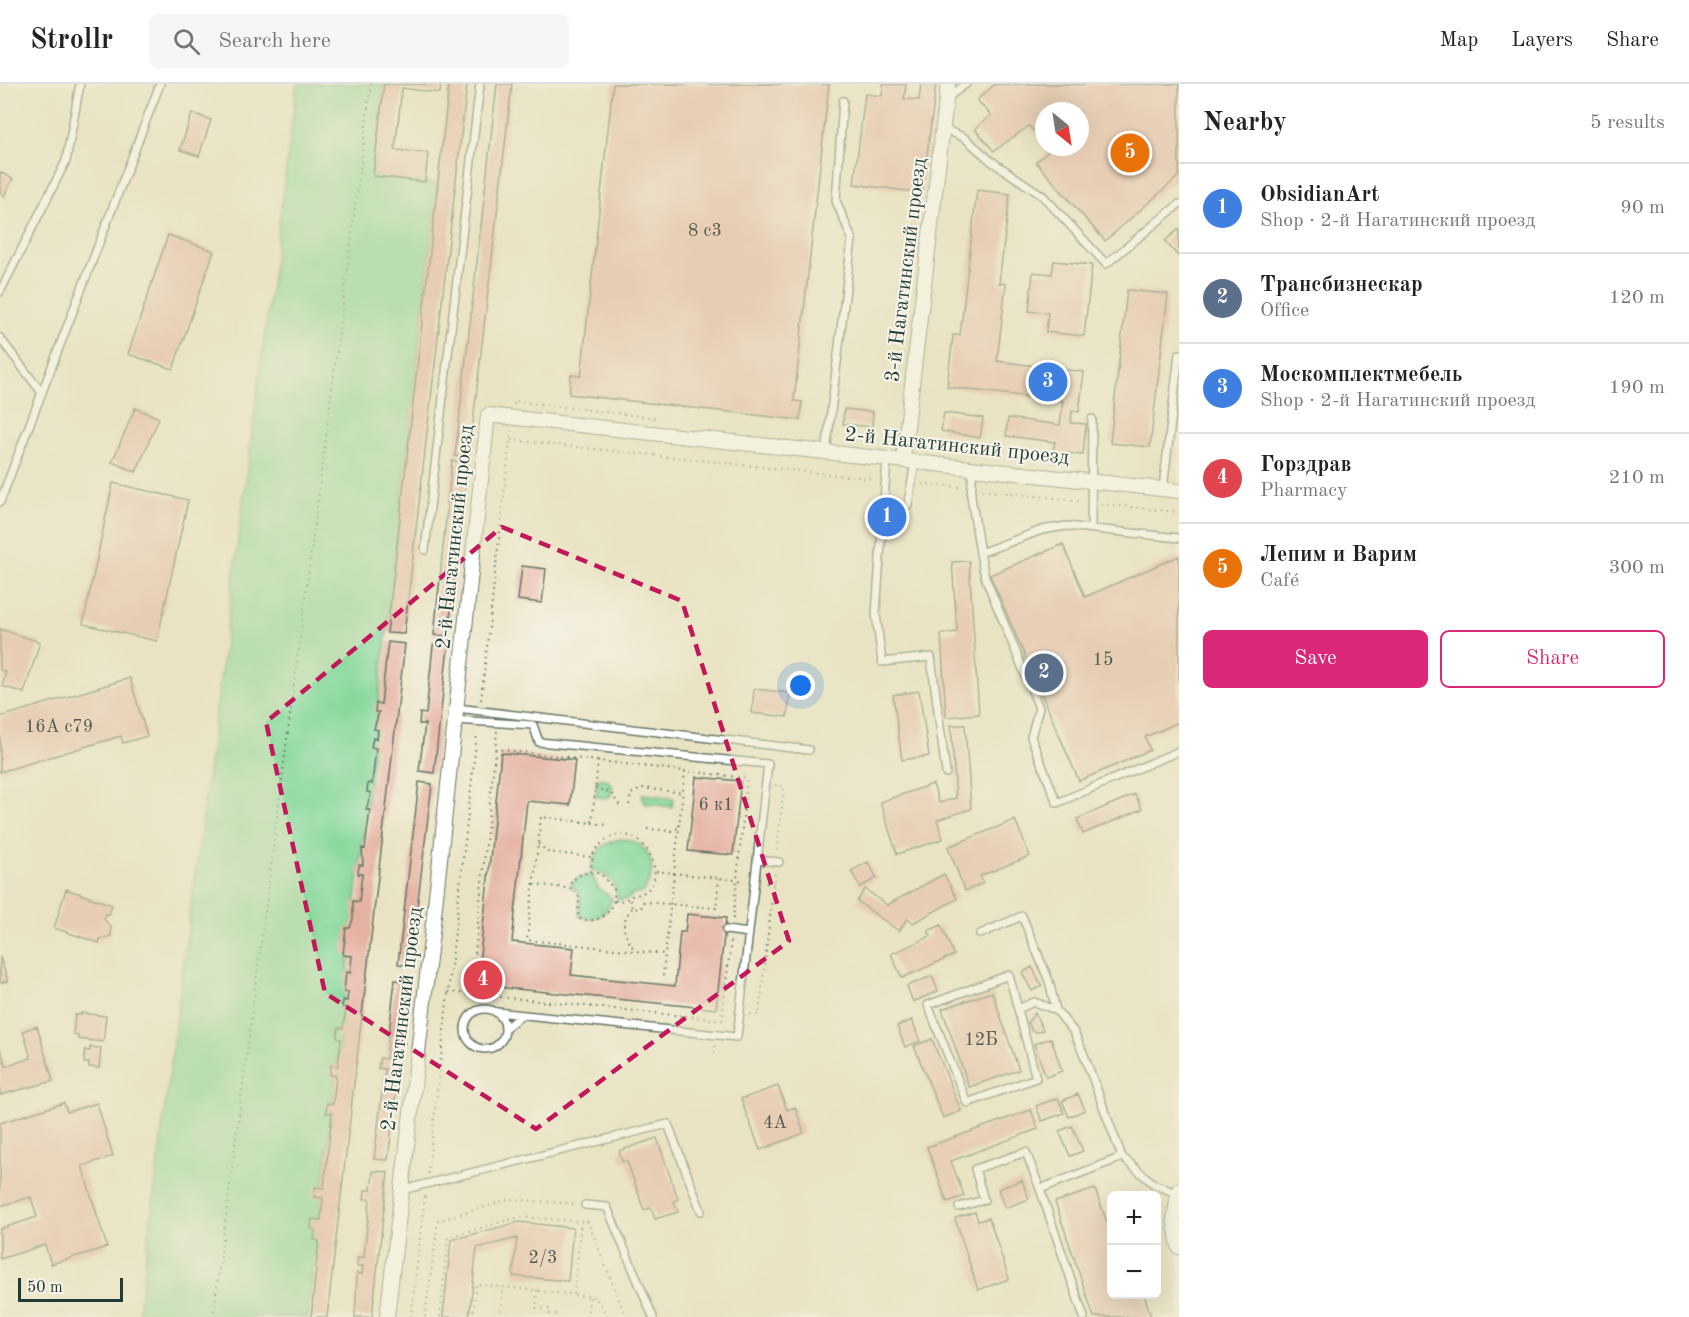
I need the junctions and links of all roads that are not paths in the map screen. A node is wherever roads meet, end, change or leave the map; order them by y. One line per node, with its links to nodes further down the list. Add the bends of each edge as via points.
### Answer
1 (80, 84): 9 (lane, via 66,161)
2 (160, 84): 12 (lane)
3 (480, 84): 25 (lane)
4 (966, 84): 5 (lane)
5 (947, 91): 7 (street, 3-й Нагатинский проезд)
6 (843, 101): 14 (lane, via 836,201 852,239)
7 (944, 129): 8 (lane, via 965,138 1043,196 1106,264); 16 (street, 3-й Нагатинский проезд)
8 (1179, 204)
9 (0, 292)
10 (0, 338): 12 (lane)
11 (1179, 354): 19 (lane)
12 (42, 393): 21 (lane)
13 (1092, 419): 18 (lane)
14 (826, 453): 15 (street, 2-й Нагатинский проезд); 27 (street, 2-й Нагатинский проезд, via 488,415)
15 (888, 459): 16 (street, 2-й Нагатинский проезд); 30 (lane, via 876,614 882,662 931,657)
16 (909, 461): 17 (street, 2-й Нагатинский проезд); 22 (lane)
17 (974, 467): 18 (street, 2-й Нагатинский проезд); 26 (lane, via 971,488)
18 (1093, 481): 19 (street, 2-й Нагатинский проезд); 23 (lane)
19 (1163, 489): 20 (street, 2-й Нагатинский проезд)
20 (1179, 491)
21 (0, 502)
22 (908, 505)
23 (1091, 528): 24 (lane); 26 (lane, via 1066,526 1042,530)
24 (1179, 538)
25 (425, 550)
26 (980, 554): 29 (lane, via 985,577 1039,708 1031,737 1058,803)
27 (456, 714): 28 (lane); 31 (lane, via 533,725 539,741 768,764); 43 (street, 2-й Нагатинский проезд)
28 (809, 750)
29 (1179, 751)
30 (946, 772)
31 (757, 860): 32 (lane); 34 (lane)
32 (778, 862)
33 (729, 931): 34 (lane)
34 (749, 933): 39 (lane, via 737,1037)
35 (980, 934): 37 (lane, via 1022,916 1049,981)
36 (1018, 1009): 36 (lane, via 1009,975 928,1005 968,1103 1036,1078); 37 (lane, via 1034,1002)
37 (1056, 1010): 41 (lane, via 1074,1032)
38 (497, 1012): 39 (lane); 40 (lane); 40 (lane, via 483,1008 471,1014 465,1026 466,1038 487,1049 502,1040)
39 (522, 1015): 40 (lane)
40 (505, 1028)
41 (1122, 1156): 42 (lane); 44 (lane, via 1154,1184)
42 (1040, 1189): 46 (lane, via 1026,1152 975,1168 984,1200); 51 (lane)
43 (402, 1190): 47 (lane, via 668,1124); 49 (street, 2-й Нагатинский проезд)
44 (1178, 1192): 48 (street, via 1174,1218)
45 (585, 1205): 50 (lane, via 607,1207)
46 (959, 1207)
47 (700, 1211)
48 (1179, 1247)
49 (387, 1317)
50 (652, 1317)
51 (1084, 1317)

